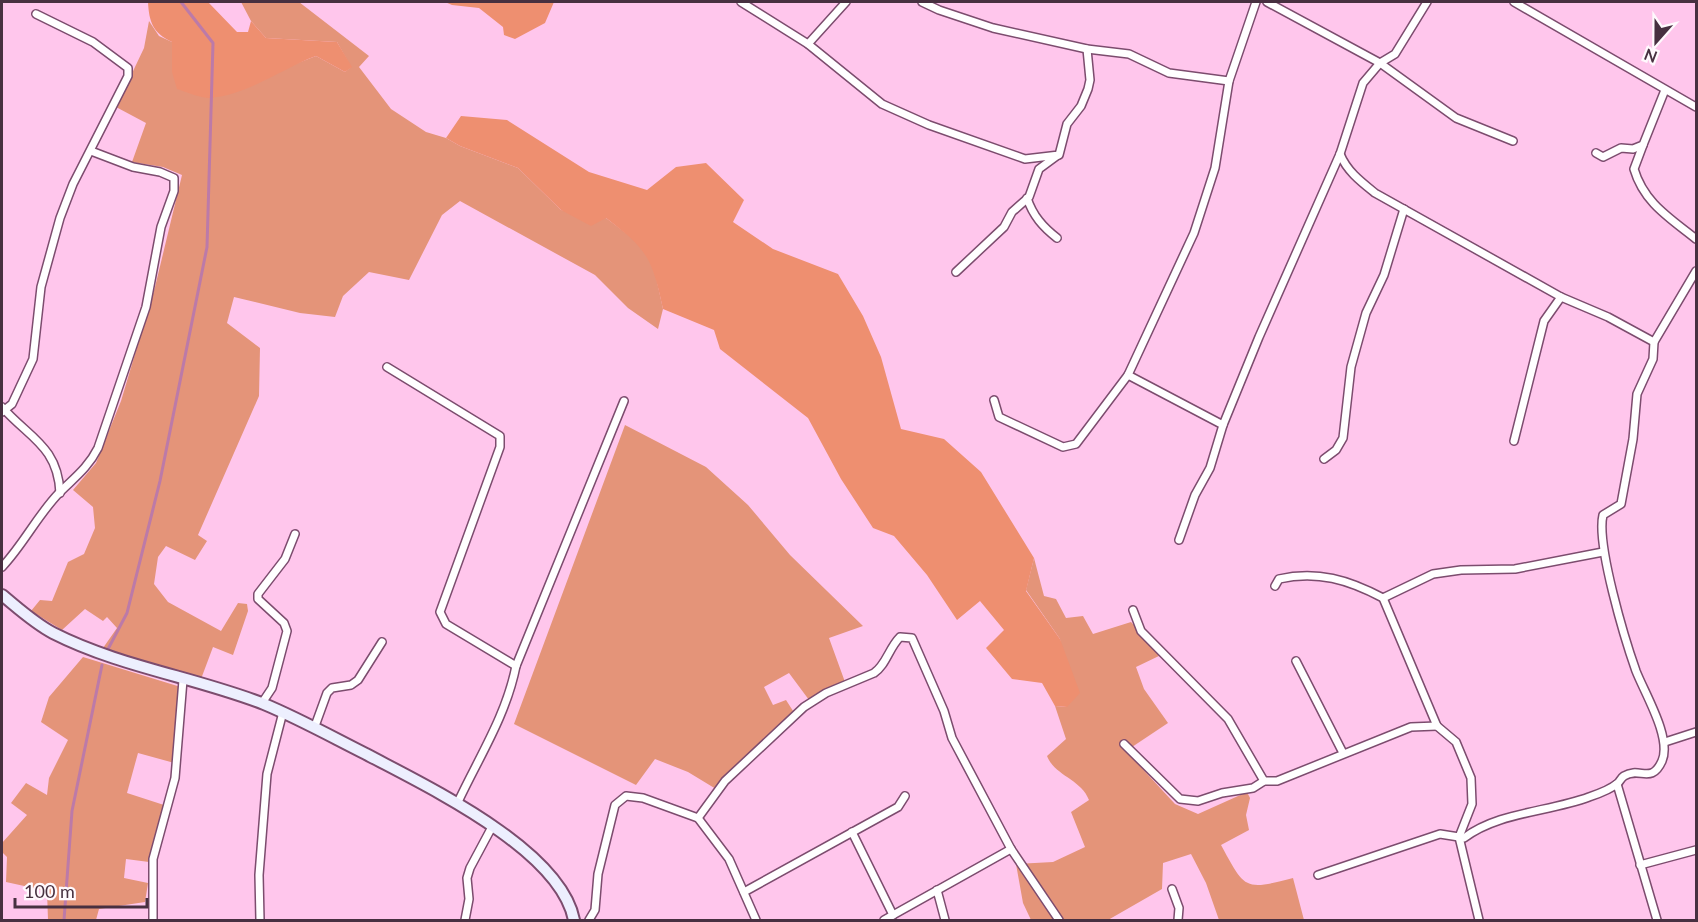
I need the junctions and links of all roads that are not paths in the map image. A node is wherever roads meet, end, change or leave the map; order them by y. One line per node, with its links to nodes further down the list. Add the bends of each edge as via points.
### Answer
1 (741, 2): 9 (street)
2 (846, 2): 9 (street)
3 (922, 2): 10 (street, via 993,28)
4 (1256, 2): 12 (street)
5 (1267, 2): 11 (street)
6 (1427, 2): 11 (street, via 1395,54)
7 (1514, 2): 13 (street)
8 (36, 14): 17 (street, via 93,42 128,68 128,76)
9 (808, 44): 20 (street, via 882,104 929,125 1025,159)
10 (1087, 49): 12 (street, via 1129,54 1169,73); 20 (street, via 1088,89 1067,124)
11 (1380, 63): 15 (street, via 1456,118); 18 (street, via 1363,83)
12 (1229, 81): 30 (street, via 1215,168 1204,206)
13 (1665, 90): 14 (street); 16 (street)
14 (1696, 107)
15 (1513, 141)
16 (1643, 145): 19 (street, via 1621,148 1603,157); 24 (street, via 1634,169 1643,194)
17 (91, 151): 33 (street, via 73,184 47,260 33,359 12,405); 37 (street, via 174,178 174,191 161,226 146,307 98,448 91,462)
18 (1340, 153): 22 (street, via 1354,176); 34 (street)
19 (1596, 153)
20 (1059, 155): 21 (street, via 1039,169)
21 (1027, 198): 23 (street, via 1031,210); 26 (street, via 998,234)
22 (1404, 209): 27 (street); 36 (street, via 1351,367 1343,438)
23 (1057, 238)
24 (1696, 239)
25 (1696, 271): 28 (street)
26 (956, 272)
27 (1561, 297): 28 (street); 35 (street, via 1544,321)
28 (1654, 342): 40 (street, via 1653,359 1637,394 1621,504 1603,515 1600,528)
29 (387, 368): 48 (street, via 500,436 500,447 440,612 446,624)
30 (1128, 375): 31 (street, via 1076,444 1063,447 999,417); 34 (street)
31 (994, 400)
32 (624, 401): 48 (street)
33 (3, 410): 37 (street, via 43,446 59,472)
34 (1223, 425): 39 (street, via 1210,468 1195,495)
35 (1514, 441)
36 (1324, 459)
37 (60, 493): 41 (street)
38 (295, 534): 50 (street, via 285,559 258,594 264,606 284,623 287,632 272,688)
39 (1179, 540)
40 (1604, 552): 44 (street, via 1515,569 1432,574); 55 (street, via 1635,669)
41 (2, 567)
42 (1275, 586): 44 (street, via 1279,579 1296,574 1318,575 1353,582)
43 (2, 595): 49 (street, via 53,633)
44 (1383, 598): 53 (street)
45 (1133, 610): 58 (street, via 1142,631 1228,719)
46 (382, 642): 52 (street, via 358,680 327,693)
47 (1296, 661): 57 (street)
48 (516, 666): 61 (street, via 500,721)
49 (183, 680): 50 (street); 74 (street, via 175,778 153,858)
50 (262, 703): 51 (street)
51 (283, 712): 52 (street); 75 (street, via 267,774 259,875)
52 (315, 726): 61 (street)
53 (1437, 726): 57 (street, via 1411,727); 65 (street, via 1456,741 1471,778 1472,804)
54 (1696, 732): 55 (street)
55 (1665, 742): 59 (street, via 1657,771 1624,776)
56 (1124, 744): 58 (street, via 1180,799 1198,801 1253,788)
57 (1343, 753): 58 (street, via 1277,781)
58 (1264, 781)
59 (1617, 784): 65 (street, via 1589,797 1500,821); 68 (street)
60 (904, 796): 64 (street, via 898,807)
61 (458, 802): 63 (street)
62 (698, 818): 66 (street, via 725,781 804,707 881,668 893,644 906,636 916,643 952,738); 72 (street, via 729,859); 78 (street, via 643,798 620,798 615,805 596,883 595,910)
63 (492, 825): 76 (street, via 467,878); 77 (street, via 561,888)
64 (852, 832): 72 (street); 73 (street)
65 (1459, 837): 69 (street, via 1440,834); 84 (street)
66 (1011, 849): 71 (street); 82 (street)
67 (1696, 850): 68 (street)
68 (1640, 864): 85 (street)
69 (1318, 875)
70 (1172, 889): 83 (street, via 1179,908)
71 (937, 890): 73 (street); 81 (street)
72 (744, 892): 79 (street)
73 (893, 915): 80 (street)
74 (153, 921)
75 (260, 921)
76 (465, 921)
77 (574, 921)
78 (589, 921)
79 (756, 921)
80 (884, 921)
81 (945, 921)
82 (1059, 921)
83 (1178, 921)
84 (1479, 921)
85 (1657, 921)

